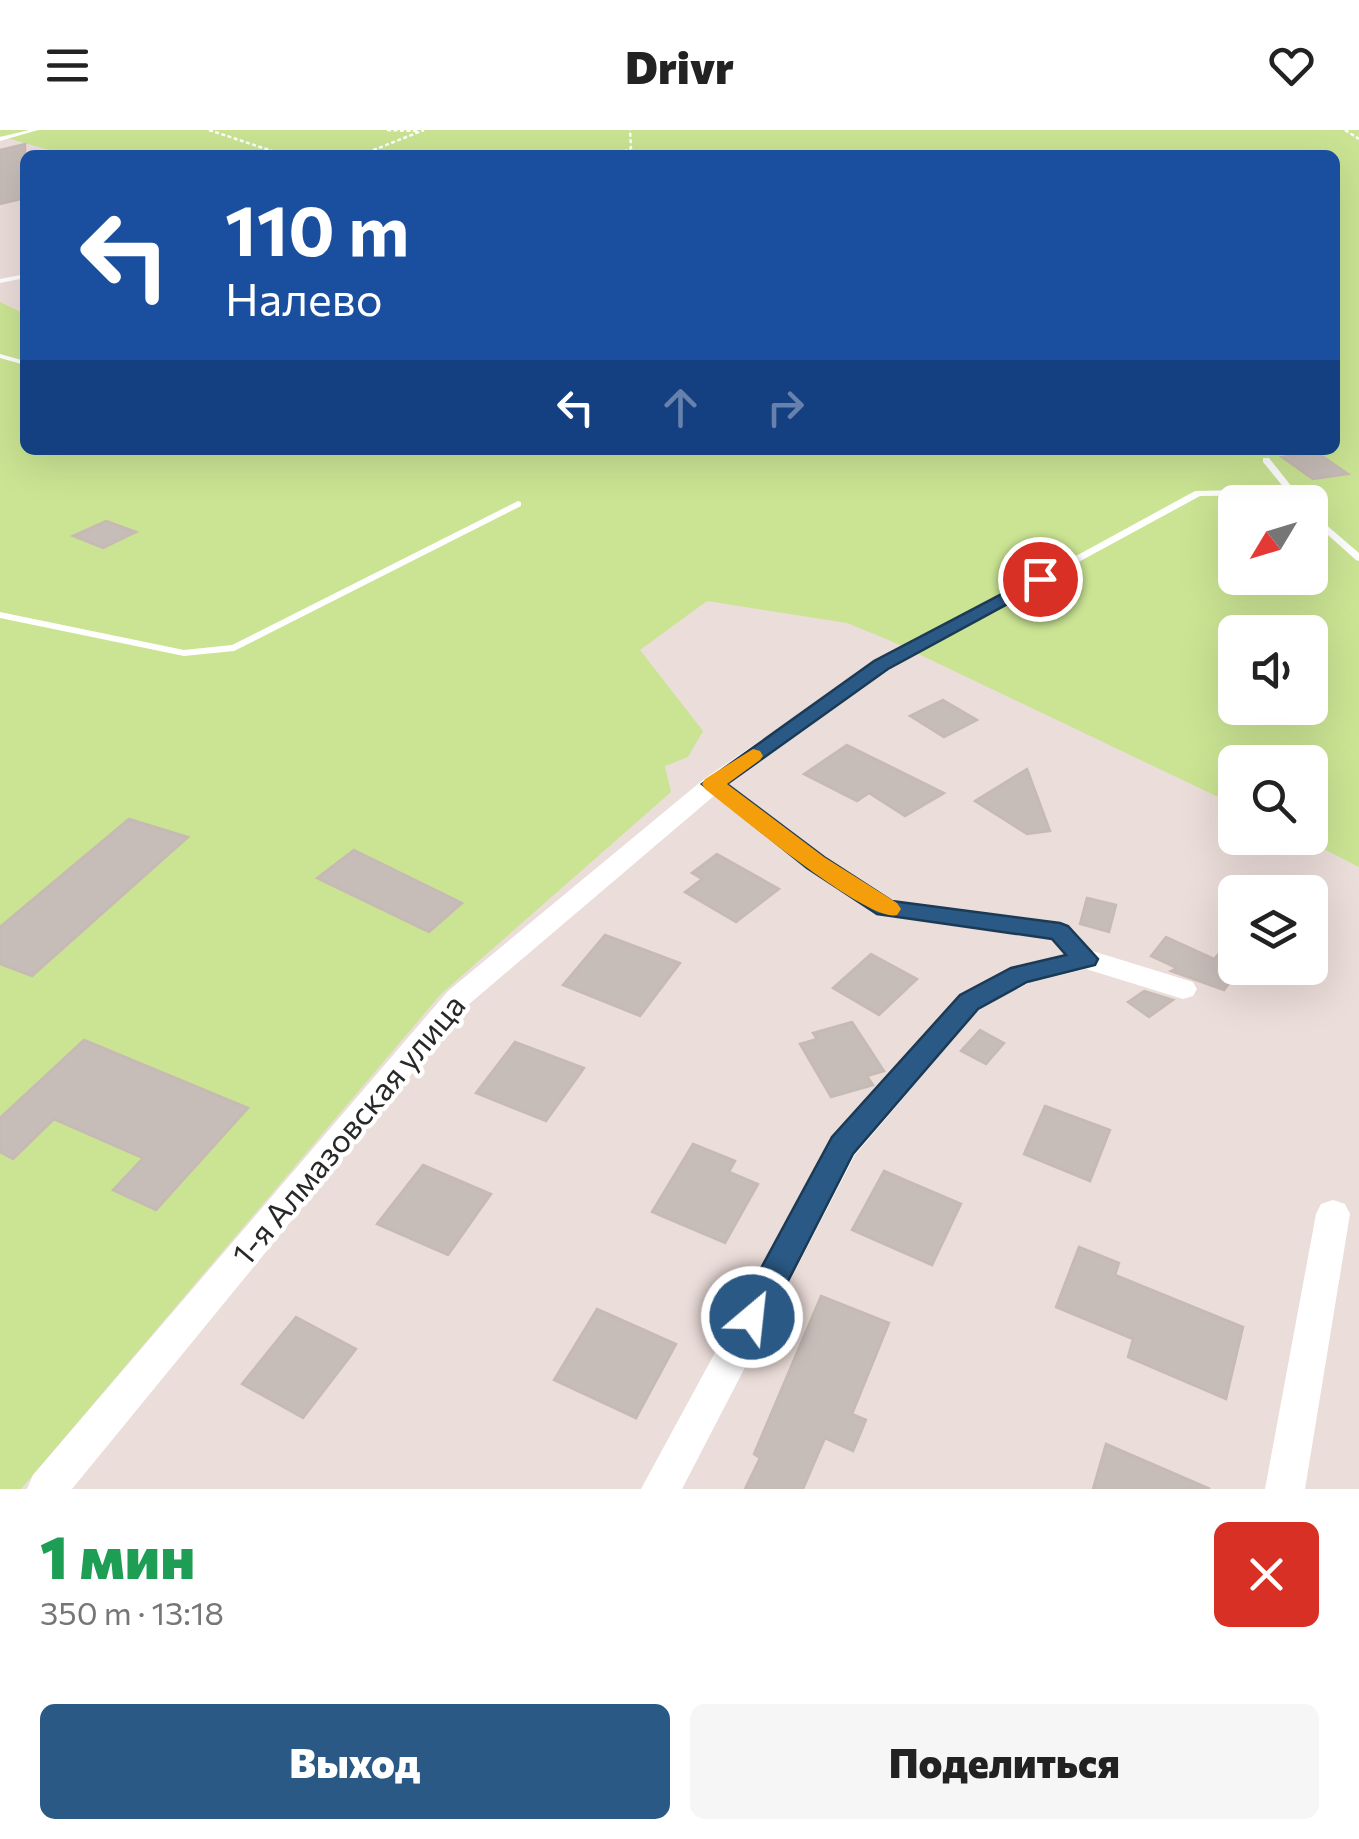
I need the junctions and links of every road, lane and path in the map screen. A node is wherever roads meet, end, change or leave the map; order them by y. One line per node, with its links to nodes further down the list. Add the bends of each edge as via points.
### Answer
1 (35, 130): 6 (lane)
2 (209, 130): 8 (path)
3 (386, 130): 4 (path)
4 (422, 130): 9 (path)
5 (1346, 130): 7 (path)
6 (0, 139)
7 (1359, 139)
8 (269, 150)
9 (373, 150)
10 (1266, 460): 11 (lane)
11 (1285, 485)
12 (1218, 494): 17 (lane, via 1198,494)
13 (518, 504): 16 (lane, via 234,648 184,653)
14 (1328, 530): 15 (lane)
15 (1359, 558)
16 (0, 615)
17 (881, 665): 18 (street, 1-я Алмазовская улица)
18 (713, 784): 19 (lane, via 886,908 1060,932); 22 (street, 1-я Алмазовская улица, via 458,998)
19 (1086, 959): 20 (street); 23 (street, via 1020,975 969,1002 843,1146)
20 (1183, 989)
21 (1332, 1214): 24 (street)
22 (47, 1489)
23 (661, 1489)
24 (1285, 1489)

